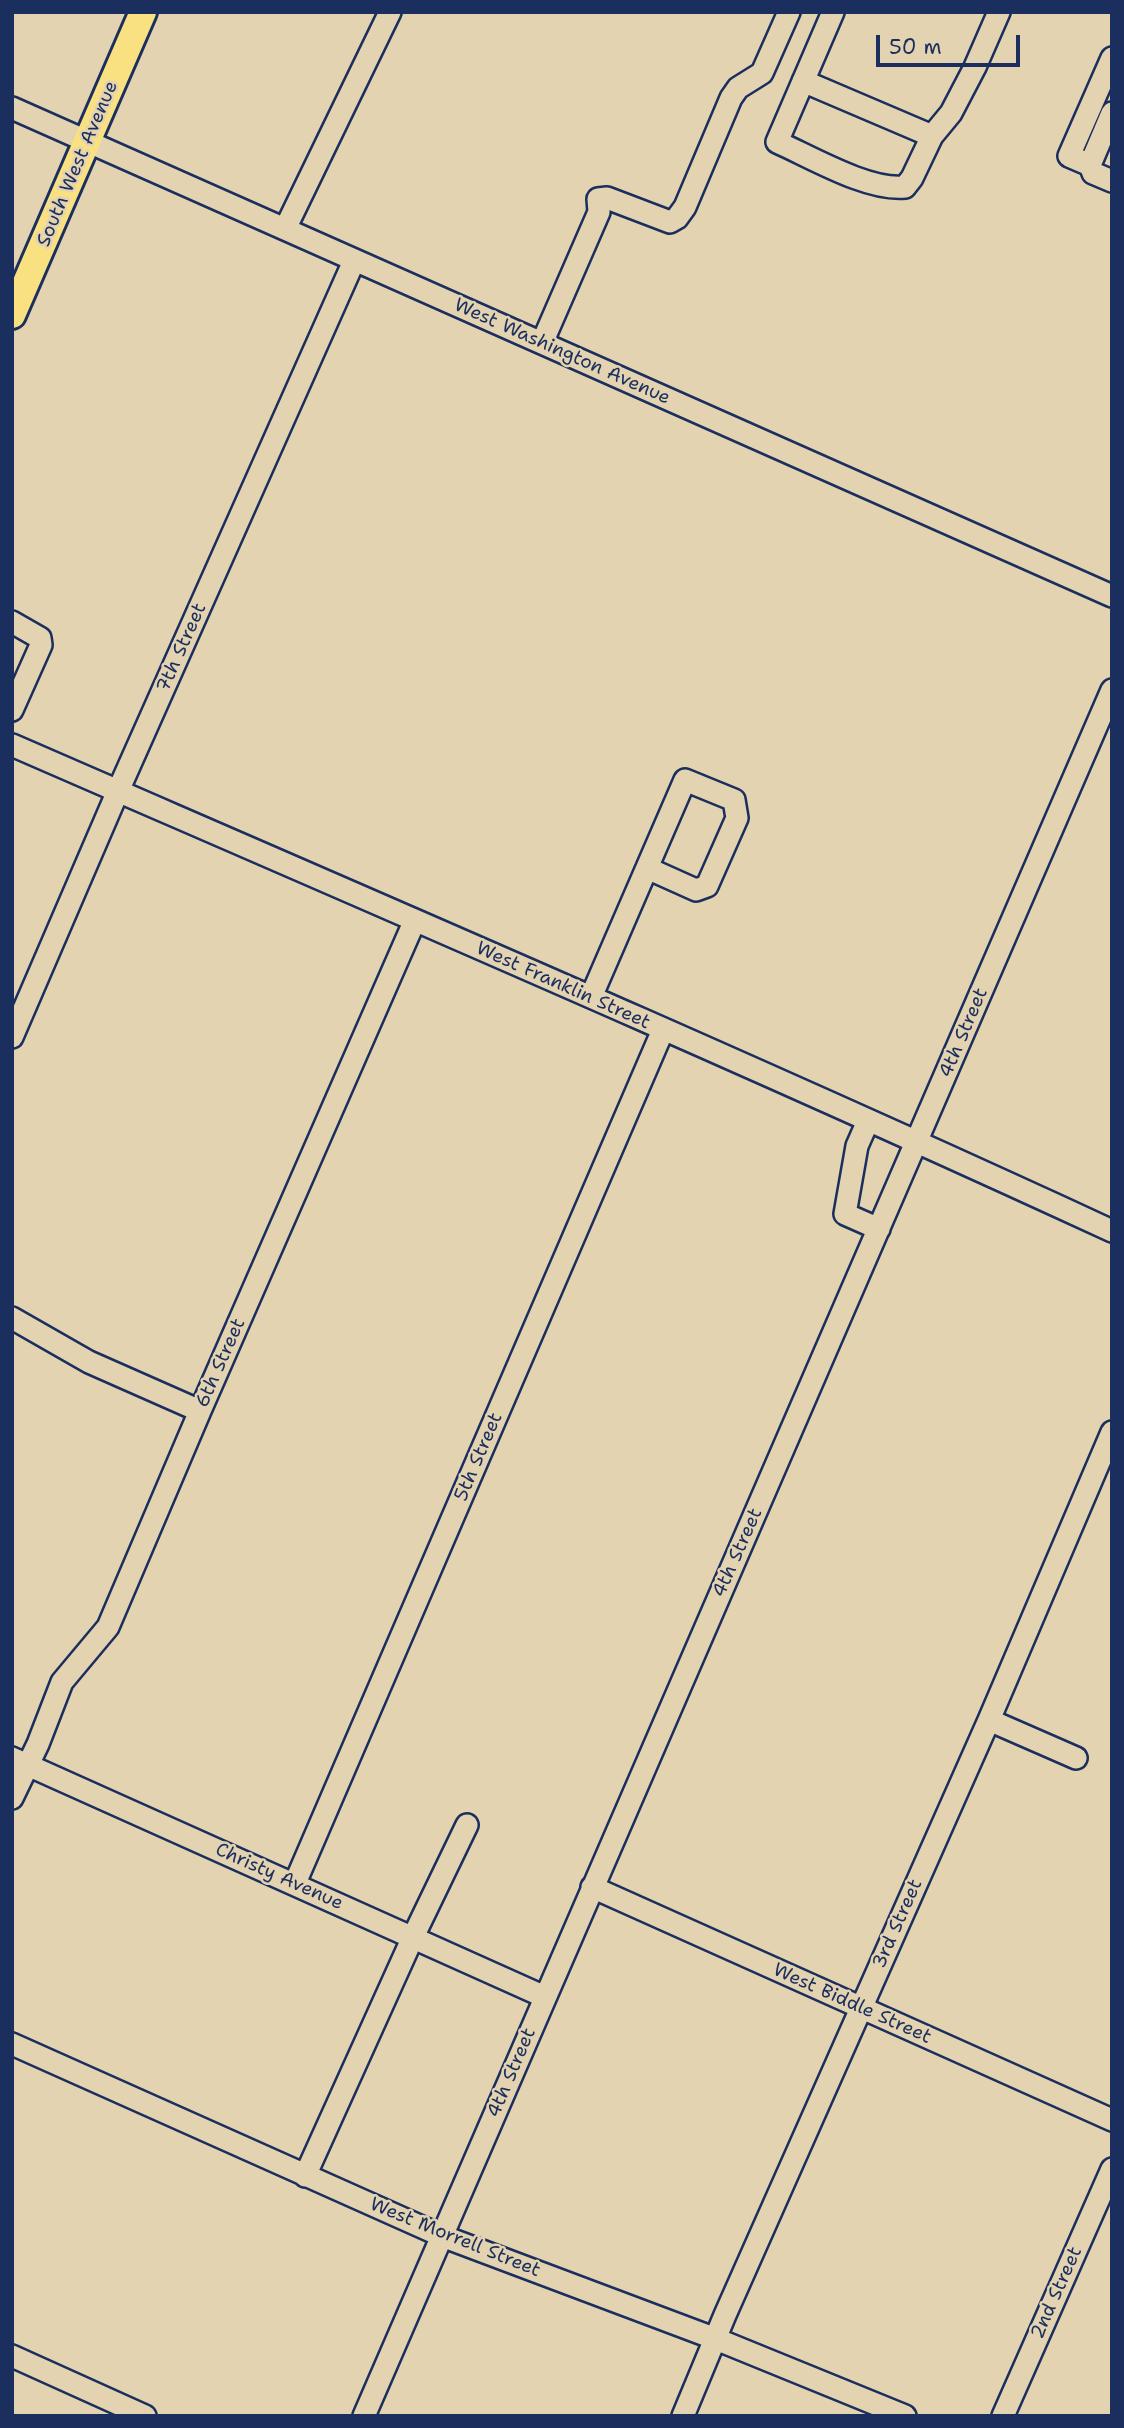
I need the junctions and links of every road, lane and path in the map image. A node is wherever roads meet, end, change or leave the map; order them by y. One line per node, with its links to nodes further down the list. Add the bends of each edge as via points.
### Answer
1 (143, 12): 11 (main road, South West Avenue)
2 (390, 12): 14 (street)
3 (789, 12): 17 (street, via 762,73 738,88 731,99 677,218 670,222 607,198 598,200 599,212)
4 (833, 12): 7 (street)
5 (999, 12): 10 (street, via 951,113)
6 (1112, 58): 12 (street, via 1069,156)
7 (803, 81): 10 (street); 10 (street, via 777,142 870,184 905,187)
8 (12, 108): 11 (street, West Washington Avenue)
9 (1112, 113): 12 (street)
10 (932, 136)
11 (86, 142): 14 (street, West Washington Avenue); 16 (main road, South West Avenue)
12 (1090, 165): 13 (street, via 1093,173)
13 (1112, 181)
14 (285, 229): 15 (street, West Washington Avenue)
15 (354, 261): 17 (street, West Washington Avenue); 23 (street, 7th Street)
16 (12, 315)
17 (542, 343): 18 (street, West Washington Avenue)
18 (1112, 596)
19 (12, 622): 21 (street, via 40,638 41,645)
20 (1112, 690): 30 (street, 4th Street)
21 (12, 710)
22 (12, 745): 23 (street, West Franklin Street)
23 (118, 791): 25 (street, West Franklin Street); 28 (street, 7th Street)
24 (647, 868): 24 (street, via 685,780 734,800 737,818 707,886 696,890); 26 (street)
25 (415, 920): 26 (street, West Franklin Street); 34 (street, 6th Street)
26 (591, 998): 27 (street, West Franklin Street)
27 (663, 1030): 29 (street, West Franklin Street); 41 (street, 5th Street)
28 (12, 1037)
29 (868, 1121): 30 (street, West Franklin Street); 31 (street, via 857,1146 845,1214)
30 (916, 1142): 31 (street, 4th Street); 32 (street, West Franklin Street)
31 (879, 1229): 42 (street, 4th Street)
32 (1112, 1231)
33 (12, 1318): 34 (street, via 89,1362)
34 (200, 1411): 38 (street, 6th Street, via 108,1627 62,1682 38,1744)
35 (1112, 1432): 36 (street, 3rd Street)
36 (989, 1720): 37 (street); 45 (street, 3rd Street)
37 (1076, 1758)
38 (20, 1761): 39 (street, 6th Street); 41 (street, Christy Avenue)
39 (12, 1797)
40 (467, 1825): 43 (street)
41 (295, 1883): 43 (street, Christy Avenue)
42 (592, 1887): 44 (street, 4th Street); 45 (street, West Biddle Street)
43 (413, 1937): 44 (street, Christy Avenue); 49 (street)
44 (545, 1997): 50 (street, 4th Street)
45 (860, 2008): 47 (street, West Biddle Street); 51 (street, 3rd Street)
46 (12, 2044): 49 (street, West Morrell Street)
47 (1112, 2120)
48 (1112, 2169): 57 (street, 2nd Street)
49 (305, 2176): 50 (street, West Morrell Street)
50 (442, 2235): 51 (street, West Morrell Street); 54 (street, 4th Street)
51 (716, 2339): 55 (street, 3rd Street); 56 (street, West Morrell Street)
52 (12, 2356): 53 (street)
53 (145, 2416)
54 (364, 2416)
55 (683, 2416)
56 (905, 2416)
57 (1003, 2416)

